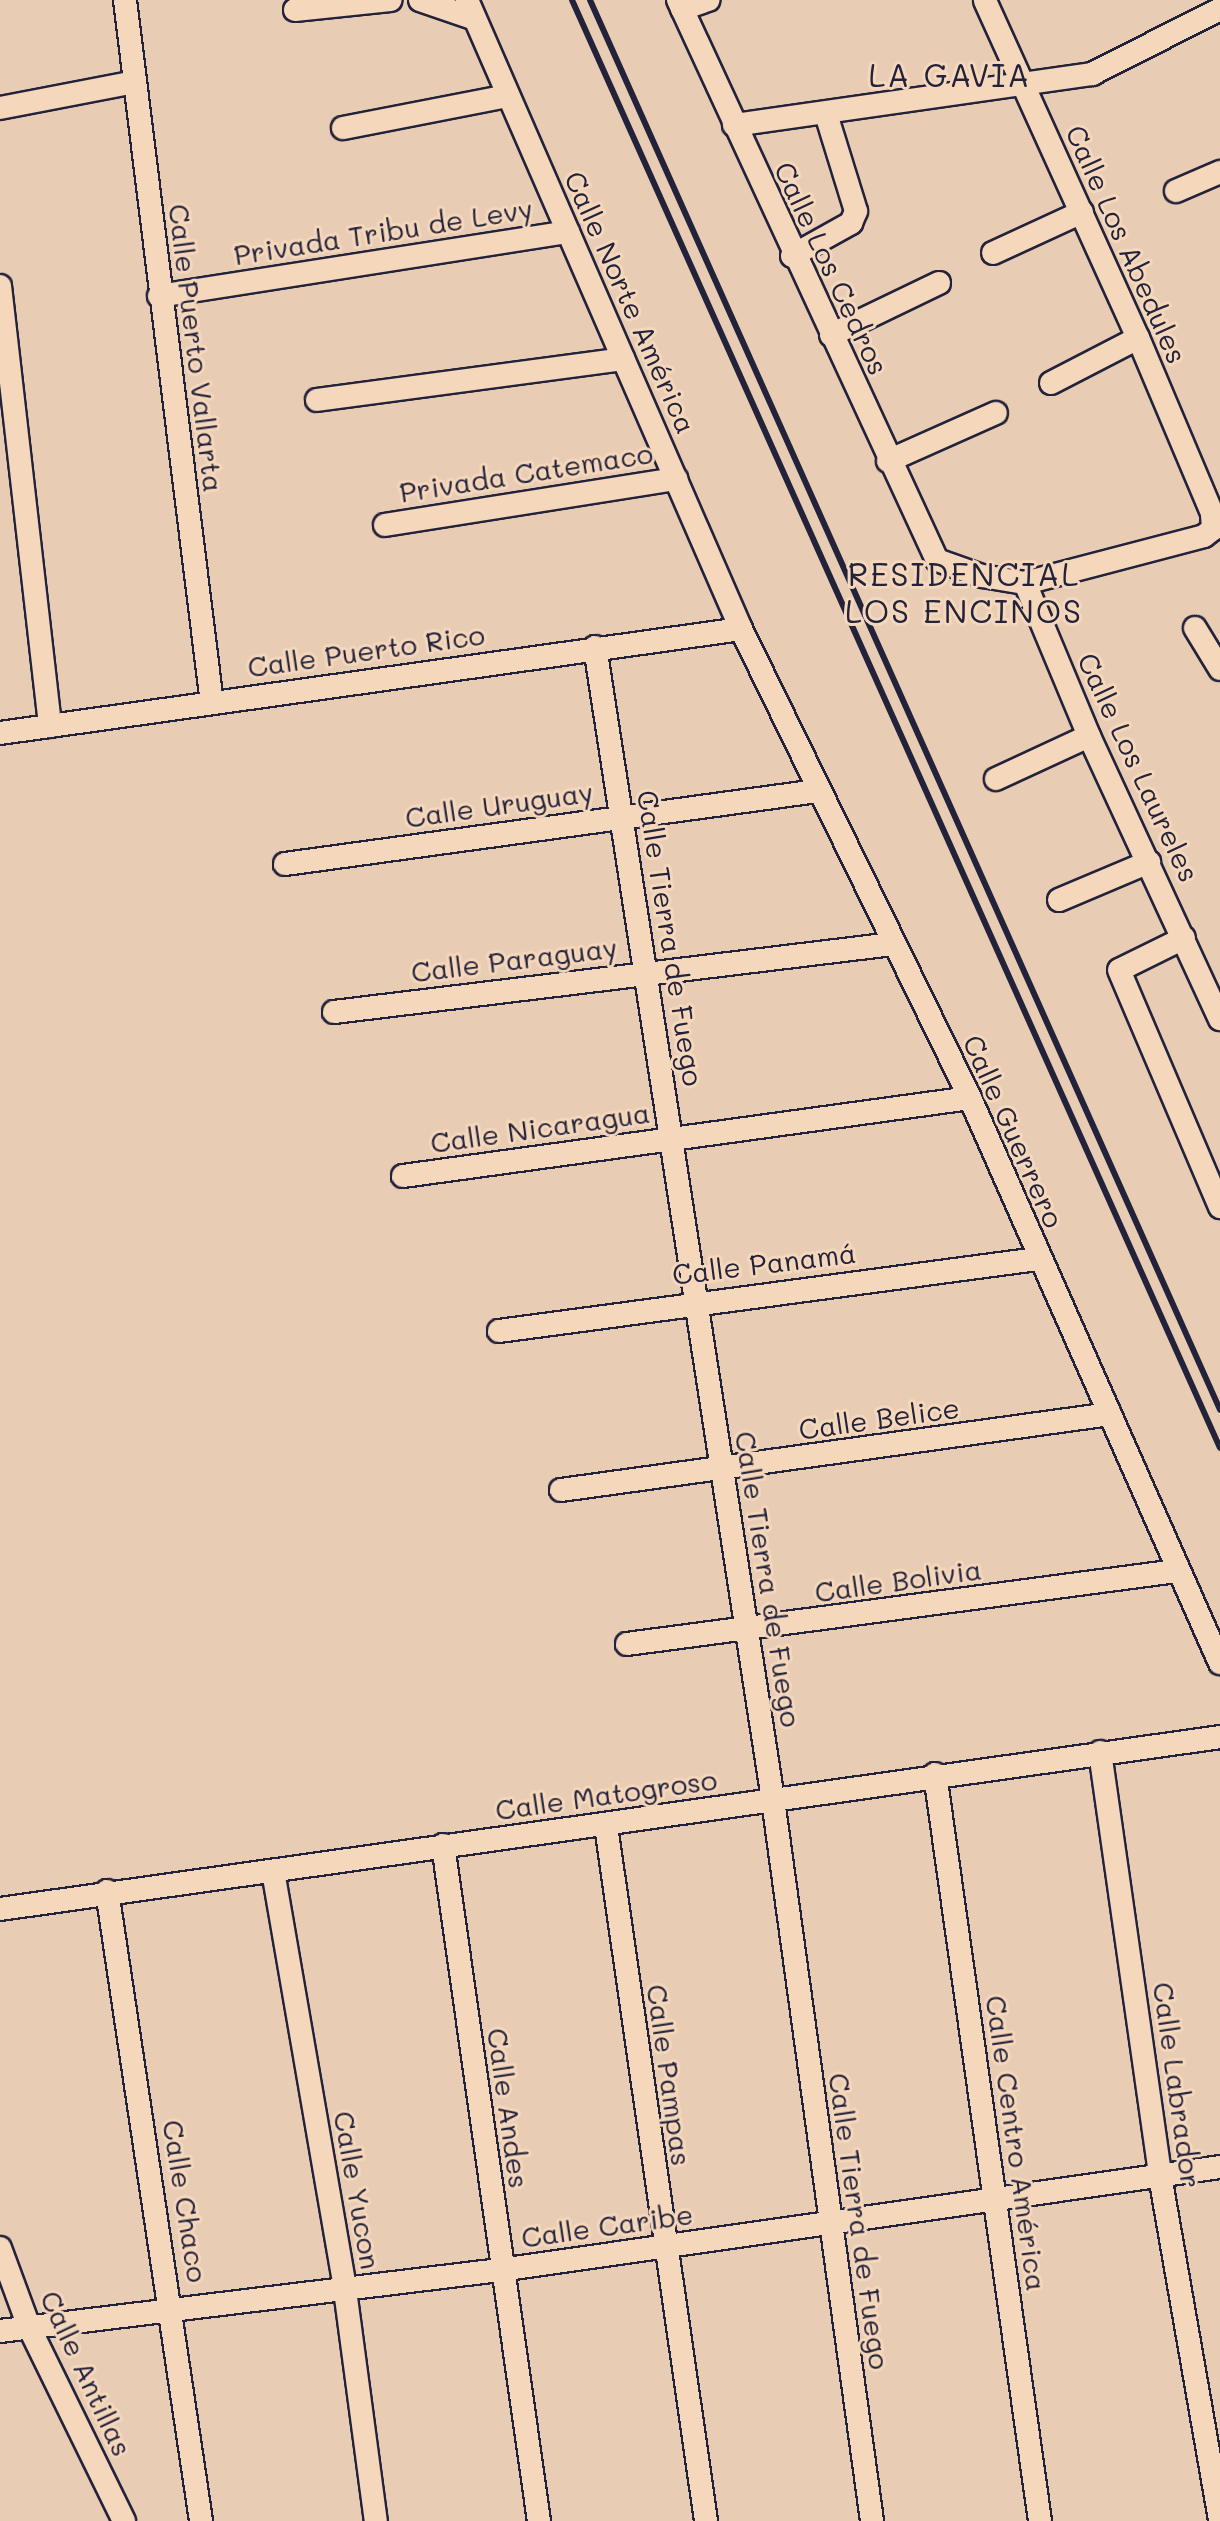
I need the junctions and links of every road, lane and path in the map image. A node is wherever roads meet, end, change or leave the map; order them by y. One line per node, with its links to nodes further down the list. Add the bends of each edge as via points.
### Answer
1 (125, 0): 10 (street, Calle Puerto Vallarta)
2 (390, 0): 9 (street)
3 (420, 0): 8 (street)
4 (708, 0): 6 (street)
5 (985, 0): 11 (street, Calle Los Abedules)
6 (680, 5): 15 (street, Calle Los Cedros)
7 (1218, 8): 11 (street, via 1092,74)
8 (471, 9): 12 (street, Calle Norte América)
9 (295, 10)
10 (135, 82): 13 (street); 25 (street, Calle Puerto Vallarta)
11 (1022, 88): 14 (street); 19 (street, Calle Los Abedules)
12 (507, 96): 16 (street); 20 (street, Calle Norte América)
13 (0, 108)
14 (826, 114): 15 (street); 22 (street, via 856,211 851,223)
15 (734, 125): 22 (street, Calle Los Cedros)
16 (343, 128)
17 (1220, 172): 18 (street)
18 (1176, 191)
19 (1082, 212): 21 (street); 27 (street, Calle Los Abedules)
20 (568, 232): 25 (street, Privada Tribu de Levy); 28 (street, Calle Norte América)
21 (993, 253)
22 (792, 256): 26 (street, Calle Los Cedros)
23 (939, 283): 26 (street)
24 (0, 286): 42 (street)
25 (159, 296): 41 (street, Calle Puerto Vallarta)
26 (831, 335): 32 (street, Calle Los Cedros)
27 (1138, 338): 29 (street); 34 (street, Calle Los Abedules)
28 (623, 359): 30 (street); 33 (street, Calle Norte América)
29 (1051, 383)
30 (317, 400)
31 (996, 413): 32 (street)
32 (888, 461): 36 (street, Calle Los Cedros, via 937,560 982,576)
33 (676, 479): 35 (street, Privada Catemaco); 38 (street, Calle Norte América)
34 (1215, 523): 36 (street, via 1204,536)
35 (385, 525)
36 (1025, 583): 44 (street, Calle Los Laureles)
37 (1195, 628): 40 (street)
38 (741, 629): 39 (street, Calle Puerto Rico); 46 (street, Calle Guerrero)
39 (595, 647): 41 (street, Calle Puerto Rico); 47 (street, Calle Tierra de Fuego)
40 (1220, 669)
41 (212, 703): 42 (street, Calle Puerto Rico)
42 (50, 726): 43 (street, Calle Puerto Rico)
43 (0, 733)
44 (1089, 736): 45 (street); 48 (street, Calle Los Laureles)
45 (996, 779)
46 (817, 791): 47 (street, Calle Uruguay); 52 (street, Calle Guerrero)
47 (622, 818): 49 (street, Calle Uruguay); 53 (street, Calle Tierra de Fuego)
48 (1149, 862): 50 (street); 51 (street, Calle Los Laureles)
49 (285, 864)
50 (1059, 900)
51 (1184, 938): 55 (street, Calle Los Laureles); 59 (street, via 1119,970)
52 (893, 944): 53 (street, Calle Paraguay); 56 (street, Calle Guerrero)
53 (646, 973): 54 (street, Calle Paraguay); 57 (street, Calle Tierra de Fuego)
54 (334, 1012)
55 (1220, 1019)
56 (970, 1098): 57 (street, Calle Nicaragua); 60 (street, Calle Guerrero)
57 (671, 1138): 58 (street, Calle Nicaragua); 61 (street, Calle Tierra de Fuego)
58 (403, 1176)
59 (1220, 1207)
60 (1037, 1259): 61 (street, Calle Panamá); 63 (street, Calle Guerrero)
61 (696, 1301): 62 (street, Calle Panamá); 64 (street, Calle Tierra de Fuego)
62 (499, 1331)
63 (1110, 1414): 64 (street, Calle Belice); 66 (street, Calle Guerrero)
64 (722, 1471): 65 (street, Calle Belice); 67 (street, Calle Tierra de Fuego)
65 (561, 1490)
66 (1176, 1571): 67 (street, Calle Bolivia); 69 (street, Calle Guerrero)
67 (744, 1631): 68 (street, Calle Bolivia); 73 (street, Calle Tierra de Fuego)
68 (627, 1644)
69 (1220, 1663)
70 (1220, 1737): 71 (street, Calle Matogroso)
71 (1100, 1752): 72 (street, Calle Matogroso); 80 (street, Calle Labrador)
72 (935, 1774): 73 (street, Calle Matogroso); 81 (street, Calle Centro América)
73 (773, 1800): 74 (street, Calle Matogroso); 82 (street, Calle Tierra de Fuego)
74 (606, 1826): 75 (street, Calle Matogroso); 84 (street, Calle Pampas)
75 (443, 1845): 76 (street, Calle Matogroso); 85 (street, Calle Andes)
76 (273, 1871): 77 (street, Calle Matogroso); 86 (street, Calle Yucon)
77 (107, 1891): 78 (street, Calle Matogroso); 87 (street, Calle Chaco)
78 (0, 1909)
79 (1220, 2167): 80 (street, Calle Caribe)
80 (1160, 2176): 81 (street, Calle Caribe); 97 (street, Calle Labrador)
81 (995, 2202): 82 (street, Calle Caribe); 96 (street, Calle Centro América)
82 (829, 2222): 84 (street, Calle Caribe); 95 (street, Calle Tierra de Fuego)
83 (0, 2248): 88 (street, Calle Antillas)
84 (664, 2248): 85 (street, Calle Caribe); 94 (street, Calle Pampas)
85 (500, 2270): 86 (street, Calle Caribe); 93 (street, Calle Andes)
86 (345, 2290): 87 (street, Calle Caribe); 92 (street, Calle Yucon)
87 (174, 2312): 88 (street, Calle Caribe); 91 (street, Calle Chaco)
88 (29, 2327): 89 (street, Calle Caribe); 90 (street, Calle Antillas)
89 (0, 2331)
90 (124, 2521)
91 (201, 2521)
92 (376, 2521)
93 (539, 2521)
94 (706, 2521)
95 (872, 2521)
96 (1040, 2521)
97 (1220, 2521)

